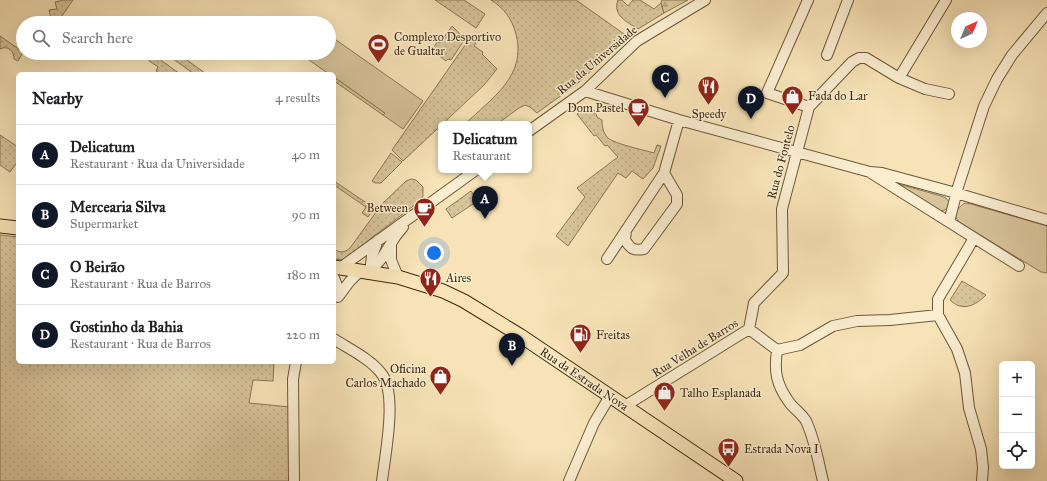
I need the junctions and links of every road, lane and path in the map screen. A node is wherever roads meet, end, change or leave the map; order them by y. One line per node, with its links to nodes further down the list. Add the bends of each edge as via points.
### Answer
1 (706, 0): 8 (street, Rua da Universidade, via 637,41)
2 (808, 0): 10 (street, via 767,93)
3 (848, 0): 6 (street)
4 (946, 0): 7 (street)
5 (1047, 14): 17 (street, via 1012,55 997,79 984,106)
6 (827, 55)
7 (899, 78): 9 (street, Rua do Fontelo, via 925,89); 10 (street, Rua do Fontelo, via 866,58 859,58 852,62)
8 (585, 91): 11 (street); 12 (street, Rua da Universidade)
9 (949, 94)
10 (809, 107): 13 (street, Rua do Fontelo)
11 (678, 120): 13 (street); 16 (street)
12 (532, 129)
13 (797, 152): 14 (street); 34 (street, Rua do Fontelo, via 782,209 783,272 754,303)
14 (870, 172): 17 (street); 20 (street)
15 (472, 173): 18 (street)
16 (664, 173): 23 (street); 23 (street, via 677,195 677,204 644,249 630,248 625,240)
17 (956, 193): 19 (street); 20 (street)
18 (416, 214): 25 (street); 26 (street)
19 (1047, 220)
20 (949, 222): 24 (street)
21 (0, 226): 22 (main road)
22 (16, 228)
23 (626, 230): 27 (street)
24 (974, 238): 28 (street); 33 (street, via 938,299)
25 (378, 240): 29 (street); 30 (street)
26 (391, 245): 30 (street, via 382,258); 31 (street, via 391,260)
27 (607, 259)
28 (1019, 266)
29 (336, 271): 30 (main road, Rua da Estrada Nova); 32 (street)
30 (365, 271): 31 (main road, Rua da Estrada Nova); 32 (street, via 350,281)
31 (398, 277): 38 (main road, Rua da Estrada Nova, via 443,291 464,301)
32 (336, 301)
33 (938, 314): 36 (street, via 857,321 833,326 800,345); 45 (street, via 957,349 965,373 969,408 981,449)
34 (749, 329): 36 (street, Rua Velha de Barros); 39 (street, Rua Velha de Barros)
35 (336, 340): 41 (street, via 374,366 382,374 388,388 390,407)
36 (777, 350): 44 (street, via 774,367 778,382 789,402 805,419 812,436)
37 (296, 364): 40 (street, via 293,379)
38 (610, 396): 39 (main road, Rua da Estrada Nova); 42 (street, via 594,423)
39 (625, 406): 43 (main road, Rua da Estrada Nova)
40 (294, 481)
41 (382, 481)
42 (570, 481)
43 (736, 481)
44 (822, 481)
45 (982, 481)

